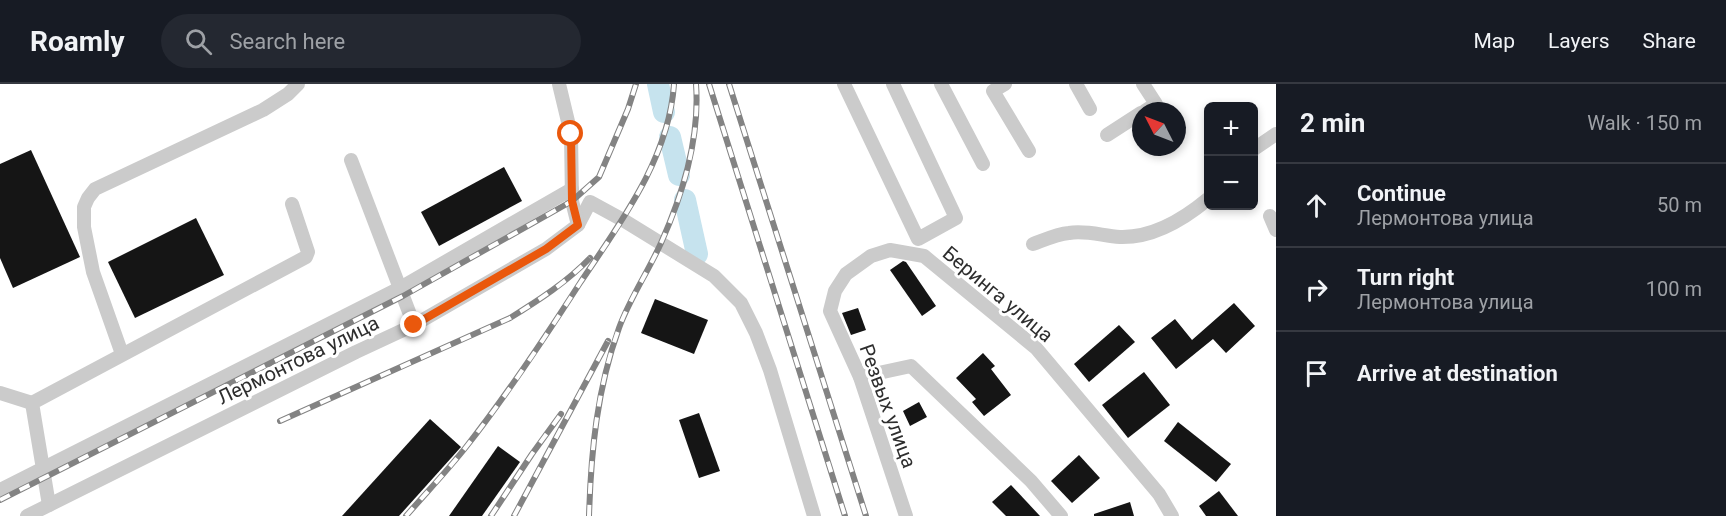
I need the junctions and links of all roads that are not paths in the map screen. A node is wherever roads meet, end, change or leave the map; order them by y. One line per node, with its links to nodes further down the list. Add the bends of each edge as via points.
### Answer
1 (298, 84): 28 (street, via 263,110 95,189 88,198 83,217 93,272)
2 (560, 84): 18 (street, via 571,134)
3 (844, 84): 4 (street, via 918,239 956,219)
4 (893, 84)
5 (941, 84): 17 (street)
6 (1005, 84): 15 (street, via 993,91)
7 (1076, 84): 10 (street)
8 (1143, 84): 9 (street)
9 (1155, 102)
10 (1090, 109)
11 (1132, 119): 13 (street)
12 (1276, 134): 14 (street)
13 (1107, 135)
14 (1258, 146)
15 (1029, 150)
16 (351, 160): 25 (street)
17 (983, 164)
18 (572, 189): 22 (street); 25 (street)
19 (1204, 202): 24 (street, via 1159,230 1120,237 1068,233)
20 (292, 204): 28 (street, via 308,252 306,257)
21 (1270, 216): 23 (street)
22 (578, 225): 27 (street, Лермонтова улица, via 546,249); 36 (street, Лермонтова улица, via 590,202 714,276 741,303 770,370)
23 (1276, 230)
24 (1033, 244)
25 (400, 288): 27 (street); 32 (street)
26 (830, 311): 29 (street, Резвых улица); 39 (street, Беринга улица, via 835,291 846,274 871,256 890,250 924,256 1036,348 1159,494)
27 (414, 325): 34 (street, Лермонтова улица)
28 (122, 354): 31 (street)
29 (860, 377): 37 (street, Резвых улица); 38 (street, via 910,366 1031,481)
30 (0, 393): 31 (street)
31 (32, 403): 32 (street)
32 (44, 469): 33 (street); 34 (street)
33 (0, 490)
34 (49, 505): 35 (street, Лермонтова улица)
35 (27, 516)
36 (814, 516)
37 (906, 516)
38 (1060, 516)
39 (1172, 516)

